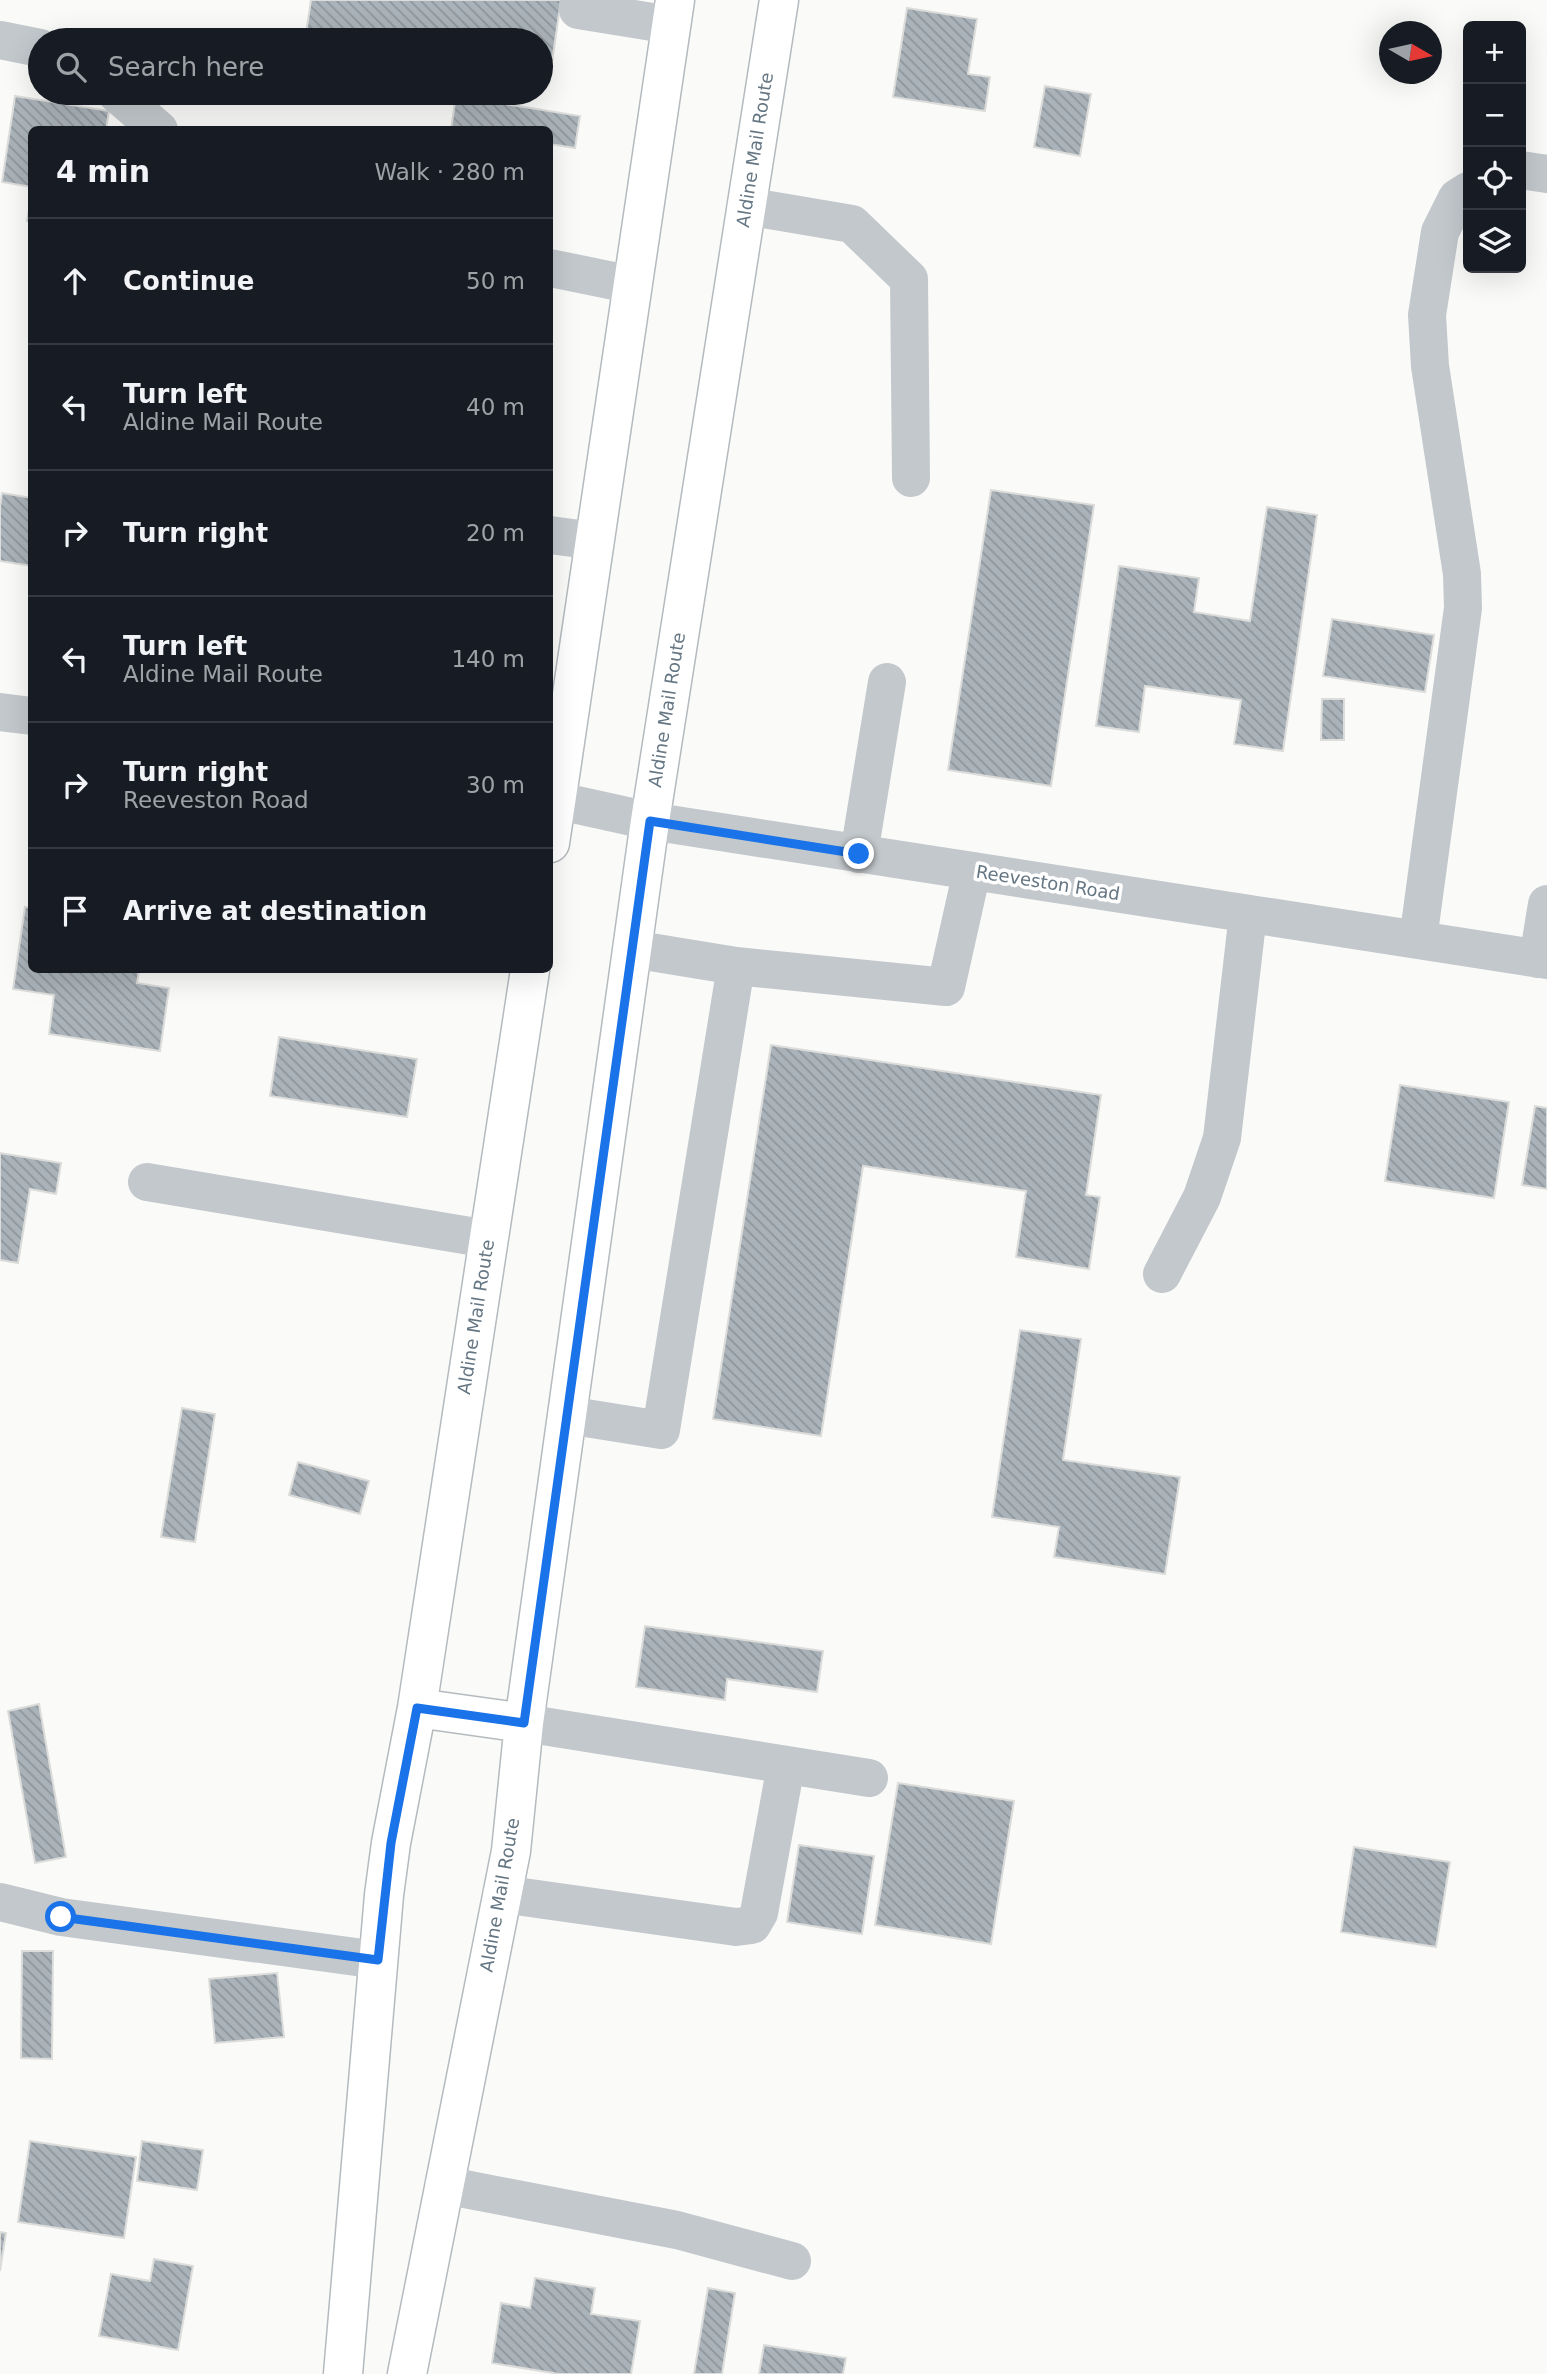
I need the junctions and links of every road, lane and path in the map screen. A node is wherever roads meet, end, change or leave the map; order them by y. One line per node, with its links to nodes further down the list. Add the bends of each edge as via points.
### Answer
1 (579, 0): 3 (street, via 578,10)
2 (779, 0): 11 (main road, Aldine Mail Route)
3 (673, 12): 13 (main road)
4 (0, 40): 5 (street)
5 (28, 46)
6 (130, 105): 7 (street)
7 (154, 126)
8 (1526, 171): 9 (street)
9 (1547, 174)
10 (1463, 194): 26 (street, via 1440,232 1427,315 1463,608)
11 (746, 206): 14 (street, via 852,224 909,279); 21 (main road, Aldine Mail Route)
12 (553, 269): 13 (street)
13 (633, 285): 16 (main road)
14 (911, 478)
15 (553, 535): 16 (street)
16 (595, 541): 20 (main road)
17 (887, 682): 22 (street)
18 (0, 712): 19 (street)
19 (28, 716)
20 (553, 800): 21 (street, Reeveston Road)
21 (650, 821): 22 (street, Reeveston Road); 27 (main road, Aldine Mail Route)
22 (859, 854): 23 (street, Reeveston Road)
23 (972, 871): 25 (street, Reeveston Road); 29 (street, via 946,987)
24 (1547, 904): 28 (street)
25 (1248, 914): 26 (street, Reeveston Road); 33 (street, via 1222,1138 1202,1197)
26 (1418, 940): 28 (street, Reeveston Road)
27 (632, 949): 29 (street); 34 (main road, Aldine Mail Route)
28 (1543, 959)
29 (736, 966): 34 (street, via 661,1430)
30 (530, 973): 32 (main road, Aldine Mail Route)
31 (147, 1182): 32 (street)
32 (488, 1239): 35 (main road, Aldine Mail Route)
33 (1162, 1274)
34 (567, 1415): 36 (main road, Aldine Mail Route)
35 (417, 1708): 36 (main road); 41 (main road, Aldine Mail Route, via 391,1843)
36 (524, 1723): 37 (street); 39 (main road, Aldine Mail Route)
37 (786, 1765): 38 (street); 39 (street, via 752,1925 736,1927)
38 (869, 1778)
39 (502, 1894): 42 (main road, Aldine Mail Route)
40 (0, 1902): 41 (street, via 61,1917)
41 (378, 1960): 44 (main road, Aldine Mail Route)
42 (444, 2185): 43 (street, via 677,2230); 45 (main road, Aldine Mail Route)
43 (792, 2261)
44 (343, 2374)
45 (407, 2374)

